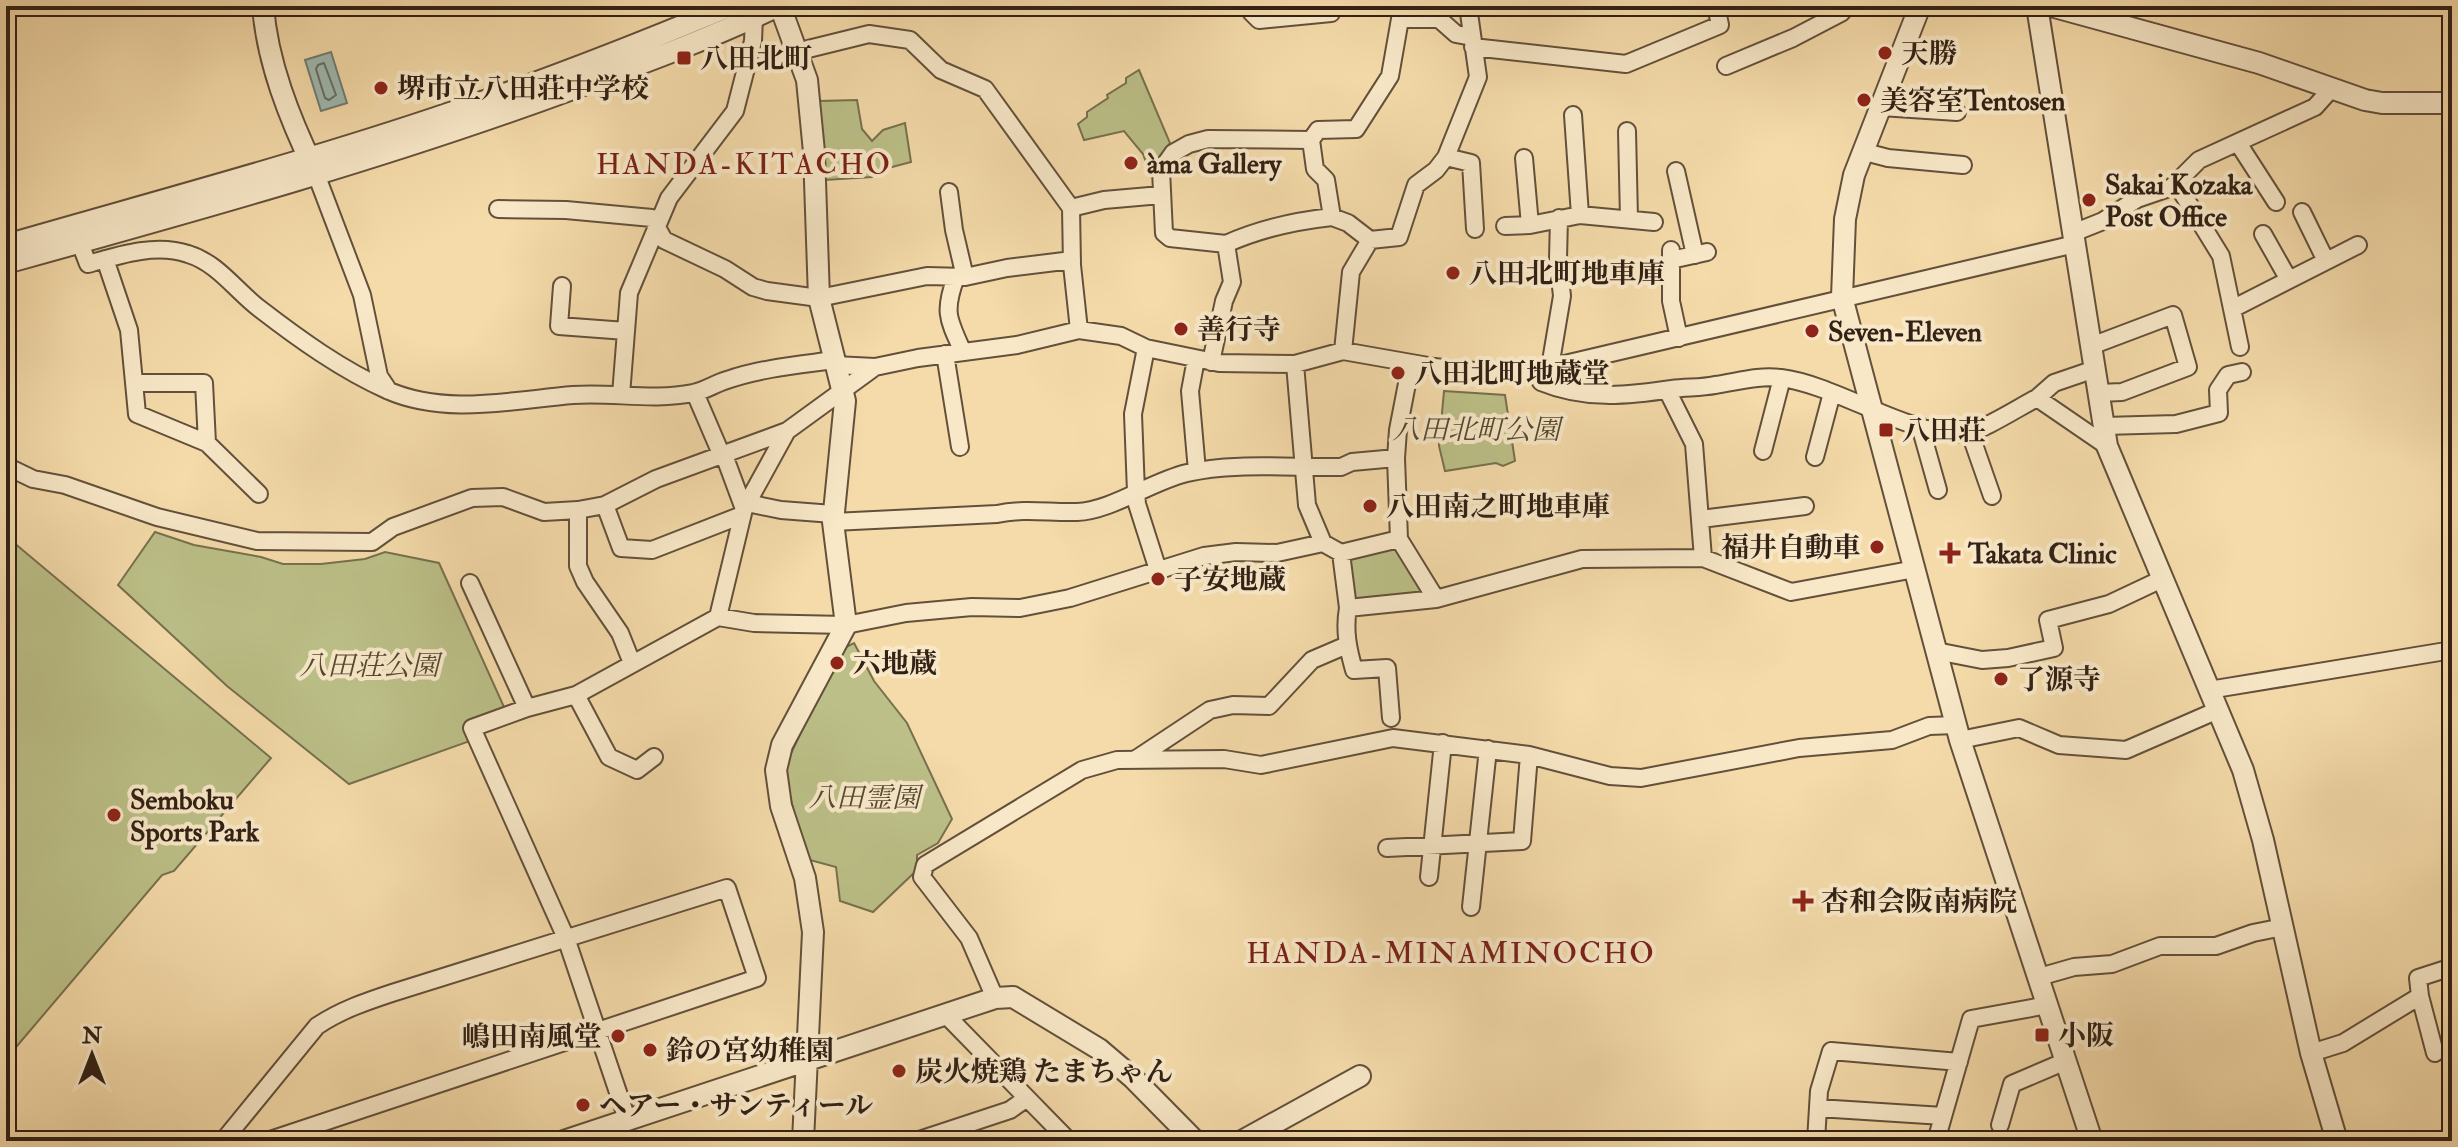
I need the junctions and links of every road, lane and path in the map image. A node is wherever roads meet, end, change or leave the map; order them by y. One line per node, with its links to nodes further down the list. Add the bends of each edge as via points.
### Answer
1 (263, 6): 28 (street, via 275,70)
2 (730, 6): 28 (street)
3 (779, 6): 12 (street); 14 (street)
4 (1251, 6): 5 (street, via 1259,20 1331,13)
5 (1332, 6)
6 (1468, 6): 13 (street)
7 (1716, 6): 13 (street, via 1720,25 1626,64)
8 (1847, 6): 15 (street, via 1793,38)
9 (1920, 6): 18 (street)
10 (2037, 6): 47 (street)
11 (2051, 6): 16 (street)
12 (754, 17): 28 (street, via 534,103); 44 (street, via 735,111 669,198)
13 (1473, 42): 22 (street, via 1439,19 1400,19 1390,76 1356,129 1318,130); 25 (street, via 1478,77)
14 (796, 52): 34 (street, via 869,34 910,40 941,70 985,89); 61 (street, via 811,107)
15 (1726, 66)
16 (2332, 88): 17 (street, via 2382,103); 23 (street, via 2315,107)
17 (2452, 103)
18 (1881, 107): 19 (street); 24 (street)
19 (1957, 112)
20 (1573, 115): 37 (street)
21 (1627, 131): 40 (street)
22 (1311, 140): 32 (street, via 1229,138 1189,144 1173,153 1161,170); 38 (street)
23 (2238, 143): 30 (street, via 2199,160); 33 (street)
24 (1865, 152): 27 (street); 60 (street, via 1847,209)
25 (1446, 157): 45 (street, via 1471,163); 48 (street, via 1416,185 1399,237)
26 (1524, 158): 42 (street)
27 (1963, 165)
28 (312, 166): 49 (street); 51 (street); 83 (street, via 362,295 379,376)
29 (1676, 171): 65 (street, via 1701,253 1671,255 1671,301)
30 (2176, 183): 47 (street, via 2137,199); 62 (street, via 2221,256)
31 (949, 192): 57 (street)
32 (1161, 195): 34 (street); 50 (street, via 1164,233 1170,238)
33 (2276, 202)
34 (1071, 208): 54 (street)
35 (498, 209): 44 (street, via 652,218)
36 (2302, 212): 55 (street)
37 (1580, 215): 39 (street); 40 (street)
38 (1332, 217): 48 (street); 50 (street, via 1294,221)
39 (1559, 218): 42 (street); 77 (street, via 1562,296)
40 (1629, 219): 41 (street)
41 (1654, 222)
42 (1530, 225): 43 (street)
43 (1505, 226)
44 (659, 227): 61 (street, via 664,240 753,287); 64 (street, via 629,293)
45 (1475, 229)
46 (2263, 234): 58 (street)
47 (2074, 238): 60 (street); 66 (street)
48 (1370, 240): 69 (street, via 1351,272)
49 (80, 243): 53 (street, via 88,264); 56 (street)
50 (1226, 244): 72 (street, via 1232,282)
51 (6, 245)
52 (2358, 245): 55 (street)
53 (105, 259): 81 (street, via 129,330); 83 (street, via 153,249 188,253 327,357)
54 (1072, 260): 57 (street); 63 (street)
55 (2326, 261): 58 (street)
56 (6, 263)
57 (960, 277): 61 (street, via 927,276); 70 (street, via 947,301 949,321)
58 (2289, 280): 62 (street)
59 (562, 286): 64 (street, via 559,326)
60 (1842, 297): 65 (street); 90 (street)
61 (819, 298): 73 (street)
62 (2232, 309): 67 (street)
63 (1079, 330): 68 (street, via 1121,336); 70 (street)
64 (626, 331): 88 (street)
65 (1679, 338): 77 (street)
66 (2091, 346): 78 (street); 87 (street, via 2173,315 2188,367 2122,392)
67 (2240, 347)
68 (1146, 348): 72 (street); 105 (street, via 1133,414)
69 (1343, 351): 74 (street); 75 (street)
70 (963, 352): 71 (street)
71 (945, 354): 76 (street); 96 (street)
72 (1204, 360): 75 (street); 103 (street, via 1190,391)
73 (835, 362): 76 (street); 84 (street); 85 (street, via 772,368)
74 (1411, 363): 77 (street, via 1505,374); 100 (street)
75 (1295, 364): 102 (street)
76 (875, 367): 84 (street)
77 (1542, 369): 82 (street, via 1541,382 1561,390 1600,396)
78 (2095, 369): 87 (street); 89 (street, via 2054,383)
79 (2242, 372): 94 (street, via 2228,375 2218,390 2219,413)
80 (1782, 378): 82 (street); 86 (street); 97 (street)
81 (135, 383): 95 (street, via 137,414); 95 (street, via 204,383)
82 (1667, 390): 113 (street, via 1694,444)
83 (389, 391): 88 (street, via 442,405)
84 (842, 392): 92 (street); 112 (street)
85 (695, 393): 88 (street); 98 (street)
86 (1832, 393): 90 (street); 99 (street)
87 (2099, 393): 94 (street)
88 (621, 395)
89 (2037, 398): 93 (street); 94 (street)
90 (1872, 407): 91 (street); 118 (street)
91 (1920, 426): 93 (street); 104 (street)
92 (787, 431): 98 (street); 110 (street)
93 (1970, 433): 107 (street)
94 (2106, 436): 120 (street)
95 (207, 443): 106 (street)
96 (960, 447)
97 (1763, 451)
98 (723, 455): 108 (street, via 656,479); 110 (street)
99 (1815, 457)
100 (1396, 458): 102 (street); 114 (street)
101 (6, 466): 111 (street, via 157,517 257,541 372,542 393,527 472,498 503,497 544,512)
102 (1304, 468): 103 (street); 115 (street, via 1307,505)
103 (1197, 471): 105 (street)
104 (1938, 490)
105 (1136, 492): 112 (street, via 1079,513 1016,510); 119 (street)
106 (259, 494)
107 (1992, 496)
108 (605, 505): 110 (street, via 621,548 652,550); 111 (street)
109 (1805, 506): 113 (street)
110 (744, 509): 112 (street); 124 (street)
111 (578, 510): 129 (street, via 578,566 620,633)
112 (833, 518): 125 (street)
113 (1701, 519): 117 (street)
114 (1399, 539): 116 (street); 122 (street)
115 (1323, 543): 116 (street); 119 (street, via 1277,553 1204,556)
116 (1341, 553): 123 (street)
117 (1703, 558): 118 (street, via 1791,592); 122 (street, via 1582,559)
118 (1915, 569): 128 (street)
119 (1158, 570): 125 (street, via 1020,608 906,613)
120 (2162, 579): 128 (street, via 2109,604 2048,620 2054,648 1982,660); 130 (street)
121 (470, 583): 132 (street)
122 (1436, 599): 123 (street)
123 (1348, 608): 126 (street)
124 (718, 617): 125 (street); 129 (street)
125 (846, 625): 157 (street, via 782,745 776,770 781,806 805,878 813,932)
126 (1347, 645): 134 (street, via 1354,670 1387,668); 140 (street, via 1312,660 1269,706 1210,710)
127 (2452, 650): 130 (street)
128 (1936, 651): 135 (street)
129 (632, 663): 131 (street)
130 (2209, 690): 133 (street)
131 (576, 695): 132 (street); 139 (street, via 609,757 637,770)
132 (527, 708): 147 (street, via 472,728)
133 (2218, 710): 135 (street, via 2126,750 2059,745 2019,728); 146 (street, via 2247,784)
134 (1391, 718)
135 (1958, 732): 138 (street, via 1929,726 1892,740 1799,748 1641,778 1610,776); 149 (street)
136 (1443, 743): 137 (street); 140 (street, via 1393,738 1261,765 1224,759); 142 (street)
137 (1488, 749): 138 (street); 141 (street)
138 (1529, 755): 141 (street, via 1522,841)
139 (654, 757)
140 (1135, 760): 151 (street, via 1082,770 925,865 922,877 969,938)
141 (1479, 843): 142 (street); 145 (street)
142 (1432, 845): 143 (street); 144 (street)
143 (1387, 848)
144 (1429, 877)
145 (1471, 907)
146 (2283, 927): 149 (street, via 2216,946 2160,946 2112,964); 155 (street)
147 (566, 938): 154 (street); 154 (street, via 727,888 757,978); 166 (street, via 354,1005 331,1017 317,1026)
148 (2452, 967): 150 (street, via 2418,978)
149 (2039, 977): 152 (street)
150 (2420, 996): 155 (street, via 2343,1043); 156 (street)
151 (995, 998): 153 (street); 172 (street, via 1013,997 1099,1049)
152 (2048, 1005): 158 (street); 159 (street, via 1971,1019)
153 (946, 1015): 157 (street); 161 (street)
154 (599, 1031): 164 (street); 167 (street)
155 (2311, 1053): 177 (street)
156 (2435, 1053)
157 (808, 1060): 164 (street); 169 (street)
158 (2066, 1061): 165 (street, via 2012,1084); 176 (street)
159 (1959, 1062): 162 (street, via 1831,1051); 163 (street)
160 (1360, 1076): 173 (street)
161 (1027, 1098): 170 (street, via 1010,1110); 171 (street)
162 (1818, 1108): 163 (street); 174 (street)
163 (1943, 1116): 175 (street)
164 (627, 1119): 168 (street)
165 (2000, 1125)
166 (232, 1138)
167 (267, 1141)
168 (564, 1141)
169 (803, 1141)
170 (916, 1141)
171 (1069, 1141)
172 (1195, 1141)
173 (1242, 1141)
174 (1816, 1141)
175 (1936, 1141)
176 (2092, 1141)
177 (2337, 1141)

